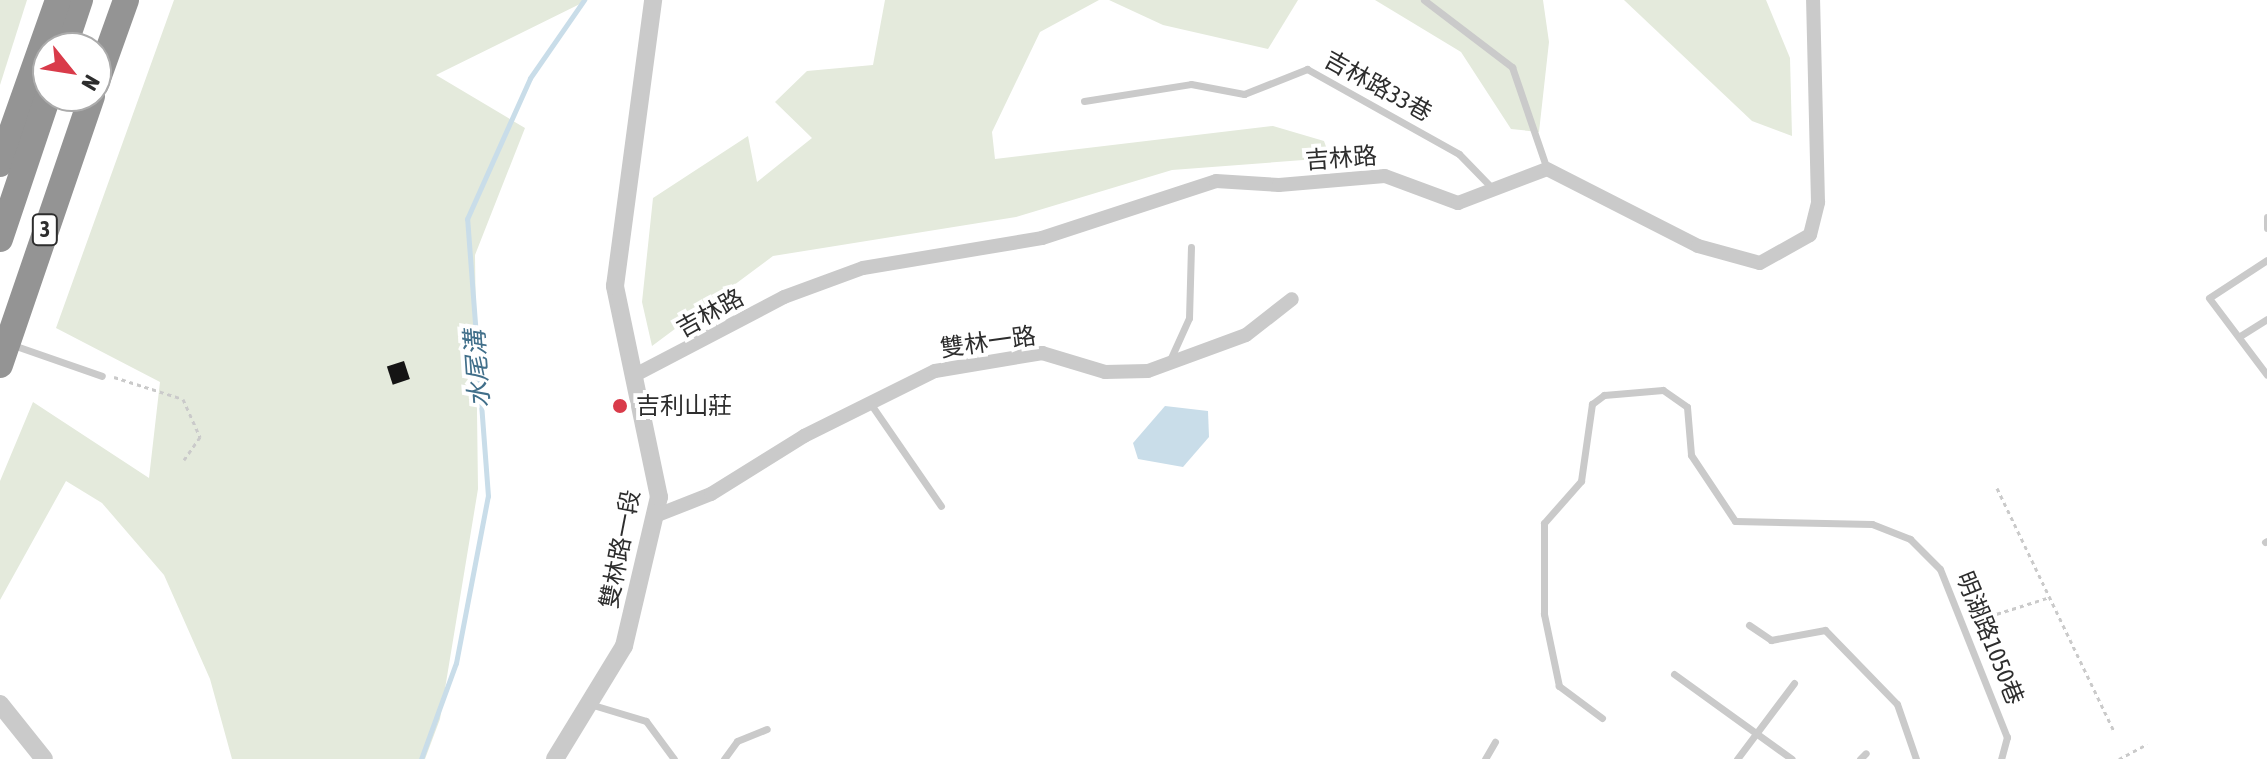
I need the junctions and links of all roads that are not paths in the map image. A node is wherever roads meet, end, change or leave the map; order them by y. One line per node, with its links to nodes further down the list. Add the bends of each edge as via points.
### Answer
1 (58, 0): 12 (highway)
2 (80, 0): 7 (highway)
3 (126, 0): 8 (highway)
4 (653, 0): 26 (street, 雙林路一段, via 615,286)
5 (1424, 0): 13 (lane, via 1512,67)
6 (1813, 0): 13 (street, via 1818,202 1810,235 1760,263 1698,246)
7 (69, 32)
8 (112, 39)
9 (1084, 101): 14 (lane, 吉林路33巷, via 1191,84 1244,94 1307,69 1459,154)
10 (43, 112): 17 (highway, 3)
11 (87, 112): 24 (highway, 3)
12 (0, 164)
13 (1547, 169): 14 (street, 吉林路)
14 (1495, 191): 26 (street, 吉林路, via 1458,203 1385,176 1279,185 1216,181 1042,238 863,268 784,297)
15 (2267, 217): 16 (lane)
16 (2267, 228)
17 (0, 239)
18 (1191, 247): 25 (lane, via 1189,318)
19 (2267, 260): 22 (lane, via 2209,298)
20 (1292, 299): 25 (street, 雙林一路, via 1246,335)
21 (2267, 319): 22 (lane)
22 (2240, 336): 27 (lane)
23 (0, 341): 28 (lane)
24 (0, 365)
25 (1167, 365): 29 (street, 雙林一路, via 1105,372 1042,353 935,371)
26 (635, 375): 31 (street, 雙林路一段, via 654,450)
27 (2267, 375)
28 (102, 376)
29 (870, 403): 30 (lane); 31 (street, 雙林一路, via 711,494)
30 (941, 506)
31 (655, 516): 36 (street, 雙林路一段, via 624,646)
32 (1749, 625): 48 (lane, via 1771,640 1825,630 1897,704)
33 (1674, 674): 39 (lane)
34 (1794, 683): 39 (lane)
35 (0, 704): 42 (street)
36 (593, 705): 43 (street, 雙林路一段); 44 (lane, via 646,721)
37 (1602, 718): 49 (lane, 明湖路1050巷, via 1559,686 1544,614 1541,537 1544,523 1581,481 1592,404 1604,395 1663,390 1687,407 1691,455 1735,521 1812,517 1872,524 1910,539 1940,569 2007,737)
38 (767, 729): 41 (lane)
39 (1757, 732): 46 (lane); 47 (lane)
40 (1495, 742): 45 (lane)
41 (723, 757)
42 (44, 759)
43 (555, 759)
44 (674, 759)
45 (1485, 759)
46 (1737, 759)
47 (1792, 759)
48 (1916, 759)
49 (2001, 759)

